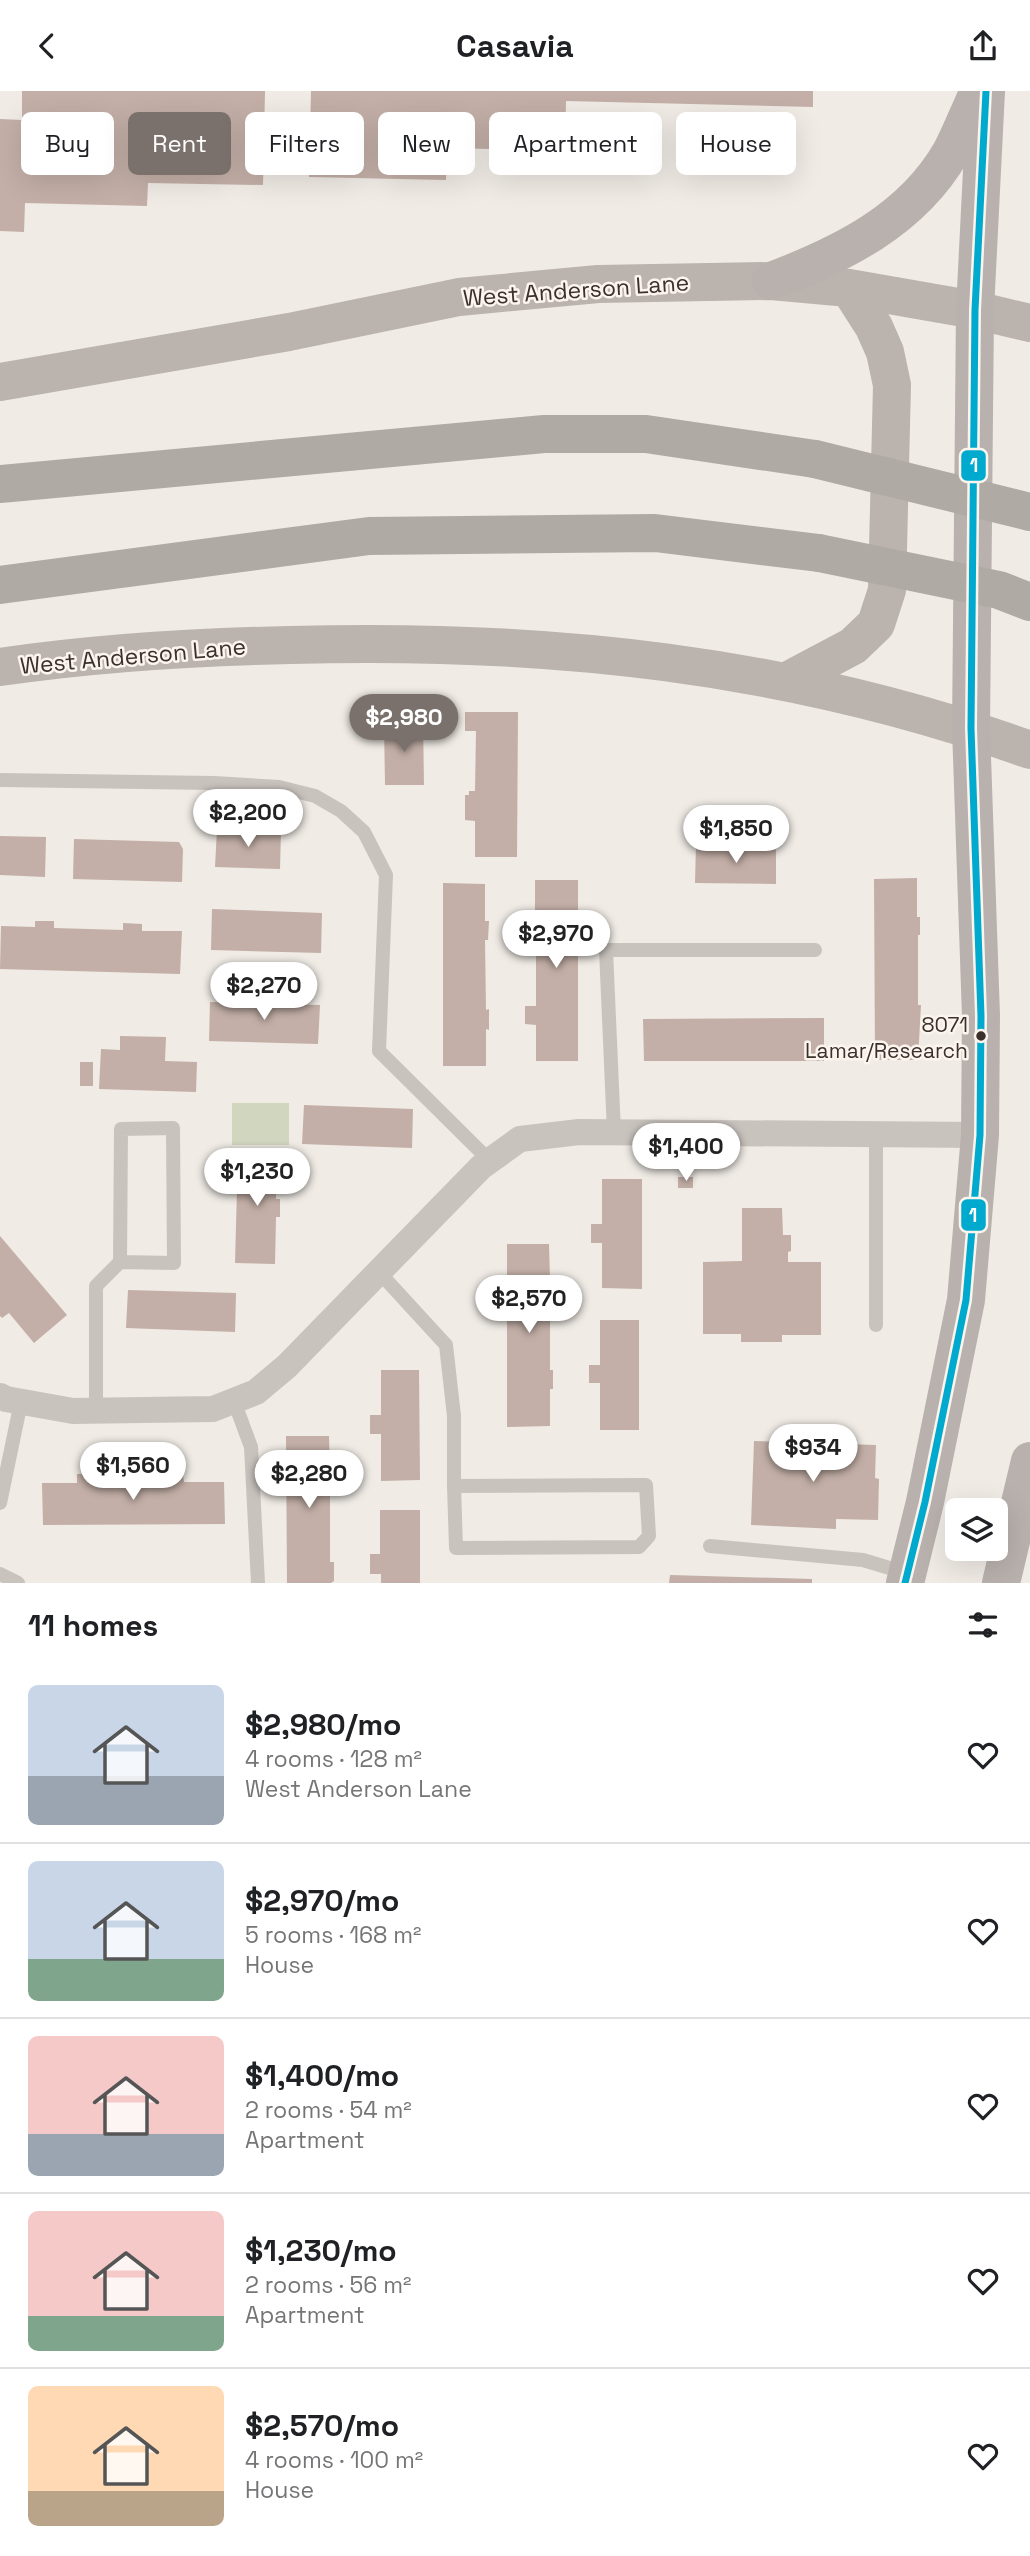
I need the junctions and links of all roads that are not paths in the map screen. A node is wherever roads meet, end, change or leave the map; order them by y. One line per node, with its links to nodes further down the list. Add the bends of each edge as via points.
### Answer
1 (979, 91): 3 (main road, via 951,152 917,198 872,233 816,264)
2 (986, 91): 5 (main road)
3 (771, 281): 4 (main road, West Anderson Lane); 7 (main road, West Anderson Lane, via 598,284 459,297 289,333)
4 (849, 288): 5 (main road, West Anderson Lane); 13 (main road, via 885,352 891,385 887,590 876,624 853,646)
5 (975, 310): 6 (main road, West Anderson Lane); 14 (main road)
6 (1029, 322)
7 (0, 382)
8 (0, 484): 9 (highway, bridge, via 544,434 646,434 815,459)
9 (1030, 512)
10 (10, 586): 11 (highway, bridge, via 369,536 655,533 819,553 999,590)
11 (1030, 602)
12 (0, 667): 13 (main road, West Anderson Lane, via 207,647 485,645 604,653)
13 (787, 681): 14 (main road, West Anderson Lane)
14 (971, 728): 15 (main road, West Anderson Lane); 20 (main road, via 981,1016)
15 (1028, 749)
16 (0, 780): 21 (lane, via 279,787 315,796 341,811 364,832 386,875 379,1051)
17 (815, 950): 18 (lane, via 606,950)
18 (614, 1132): 19 (street); 21 (street, via 520,1139)
19 (876, 1134): 20 (street); 24 (lane)
20 (980, 1135): 33 (main road, via 966,1300)
21 (490, 1161): 23 (street)
22 (120, 1262): 22 (lane, via 121,1129 173,1128 174,1263); 27 (lane, via 96,1286)
23 (379, 1272): 26 (street, via 287,1366 256,1392); 29 (lane, via 446,1345 454,1416)
24 (877, 1325)
25 (10, 1399): 27 (street); 30 (lane)
26 (234, 1401): 27 (street, via 214,1409); 35 (lane, via 251,1447)
27 (96, 1411)
28 (1030, 1461): 36 (main road)
29 (454, 1486): 29 (lane, via 456,1548 639,1547 649,1536 646,1485)
30 (0, 1503)
31 (710, 1546): 33 (lane, via 863,1560)
32 (0, 1574): 34 (lane)
33 (906, 1578)
34 (18, 1583)
35 (258, 1583)
36 (1001, 1583)

